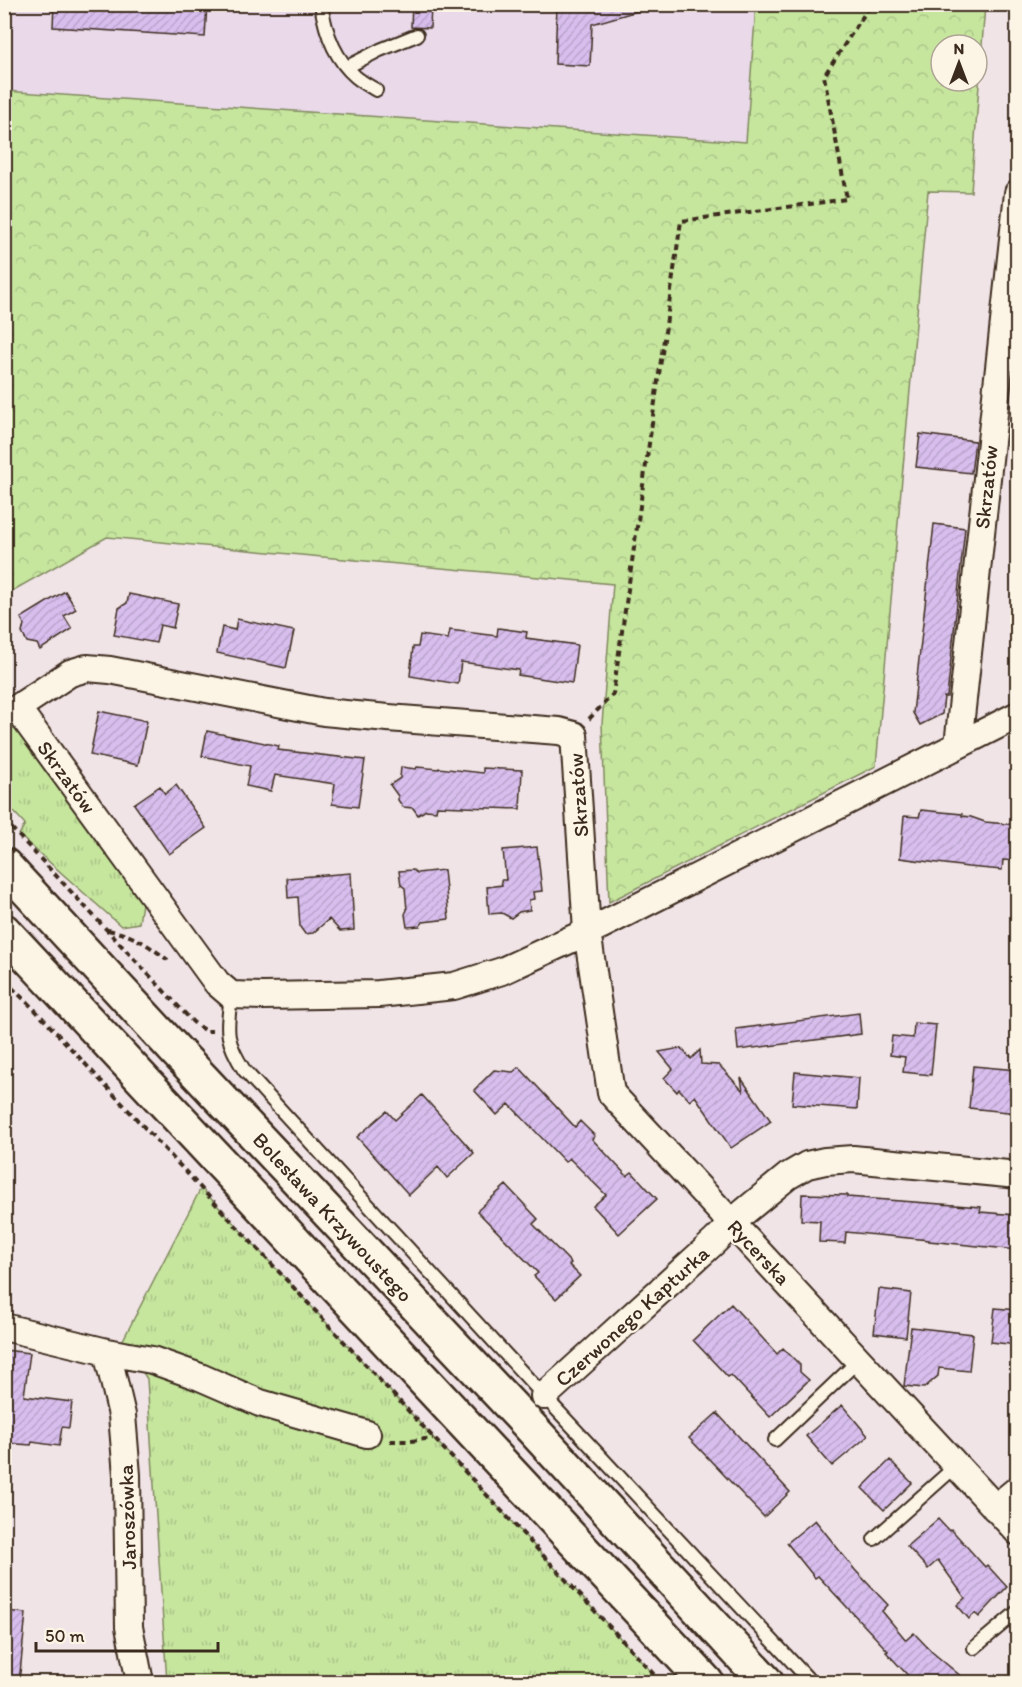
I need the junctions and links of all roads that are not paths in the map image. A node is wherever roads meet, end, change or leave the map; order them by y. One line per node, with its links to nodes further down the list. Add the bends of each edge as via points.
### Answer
1 (321, 4): 3 (lane, via 325,27)
2 (417, 35): 3 (lane)
3 (347, 67): 4 (lane)
4 (376, 90)
5 (1017, 193): 7 (street, Skrzatów)
6 (1017, 715): 7 (street)
7 (958, 745): 10 (street)
8 (4, 865): 25 (main road, Bolesława Krzywoustego)
9 (4, 931): 26 (main road)
10 (587, 932): 11 (street, via 502,971 454,986 379,994); 11 (street, Skrzatów, via 574,735 324,712 110,670 87,668 70,673 17,708 217,983); 13 (street, Rycerska, via 610,1093)
11 (231, 995): 17 (lane, via 230,1044 244,1070)
12 (1017, 1175): 13 (street, Czerwonego Kapturka, via 854,1159 825,1161 788,1176)
13 (732, 1223): 16 (street, Rycerska); 17 (street, Czerwonego Kapturka)
14 (4, 1327): 15 (street)
15 (107, 1352): 18 (street, via 152,1360 260,1403); 29 (street, Jaroszówka, via 122,1415 127,1475 129,1627)
16 (859, 1360): 19 (lane); 20 (street, Rycerska)
17 (544, 1396): 32 (lane)
18 (367, 1434)
19 (775, 1440)
20 (956, 1466): 22 (street, Rycerska); 24 (lane)
21 (1017, 1489): 22 (street)
22 (995, 1508): 23 (street, Rycerska)
23 (1017, 1532)
24 (874, 1539)
25 (661, 1569): 26 (main road, via 631,1561 623,1566 619,1576); 31 (main road, Bolesława Krzywoustego)
26 (621, 1591): 30 (main road)
27 (1017, 1611): 28 (lane)
28 (974, 1648)
29 (140, 1683)
30 (706, 1683)
31 (766, 1683)
32 (811, 1683)

